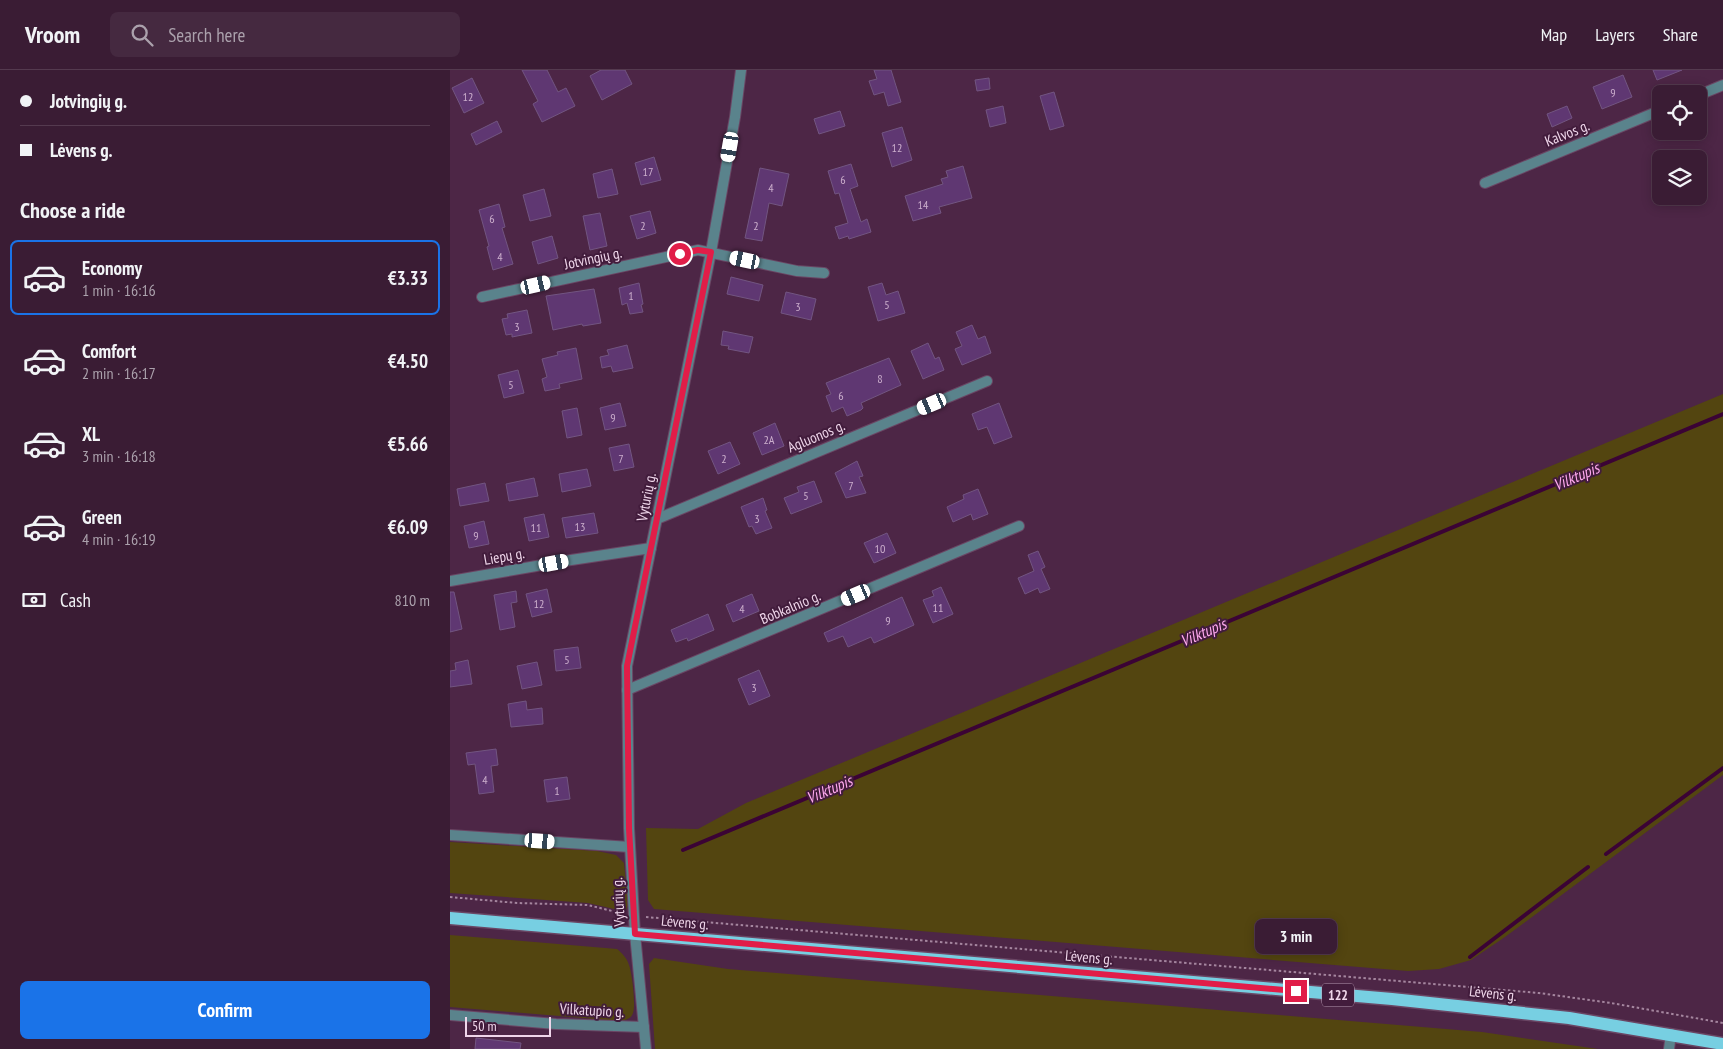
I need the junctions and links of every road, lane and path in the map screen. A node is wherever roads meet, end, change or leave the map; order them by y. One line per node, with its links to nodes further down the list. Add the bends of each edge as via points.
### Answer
1 (741, 70): 6 (street, Vyturių g.)
2 (1723, 85): 3 (street)
3 (1707, 92)
4 (1652, 114): 5 (street, Kalvos g.)
5 (1485, 183)
6 (711, 252): 7 (street, Jotvingių g., via 797,271); 8 (street, Jotvingių g., via 698,250); 10 (street, Vyturių g.)
7 (824, 273)
8 (482, 297)
9 (987, 381): 10 (street, Agluonos g.)
10 (658, 519): 12 (street, Vyturių g.)
11 (1019, 526): 14 (street, Bobkalnio g.)
12 (651, 548): 13 (street, Liepų g.); 14 (street, Vyturių g., via 627,666)
13 (450, 581)
14 (627, 690): 16 (street, Vyturių g.)
15 (450, 835): 16 (street)
16 (630, 847): 18 (street, Vyturių g.)
17 (450, 897): 18 (path, via 588,905)
18 (635, 917): 20 (street, Vyturių g.); 22 (path, via 1539,993)
19 (450, 918): 20 (main road, Lėvens g. / 122)
20 (635, 934): 23 (street, Vyturių g.); 24 (main road, Lėvens g. / 122, via 1392,999 1569,1018)
21 (450, 1015): 23 (street, Vilkatupio g.)
22 (1723, 1023)
23 (644, 1027): 26 (street, Vyturių g.)
24 (1671, 1034): 25 (main road, Lėvens g. / 122); 27 (street)
25 (1723, 1044)
26 (646, 1049)
27 (1669, 1049)

